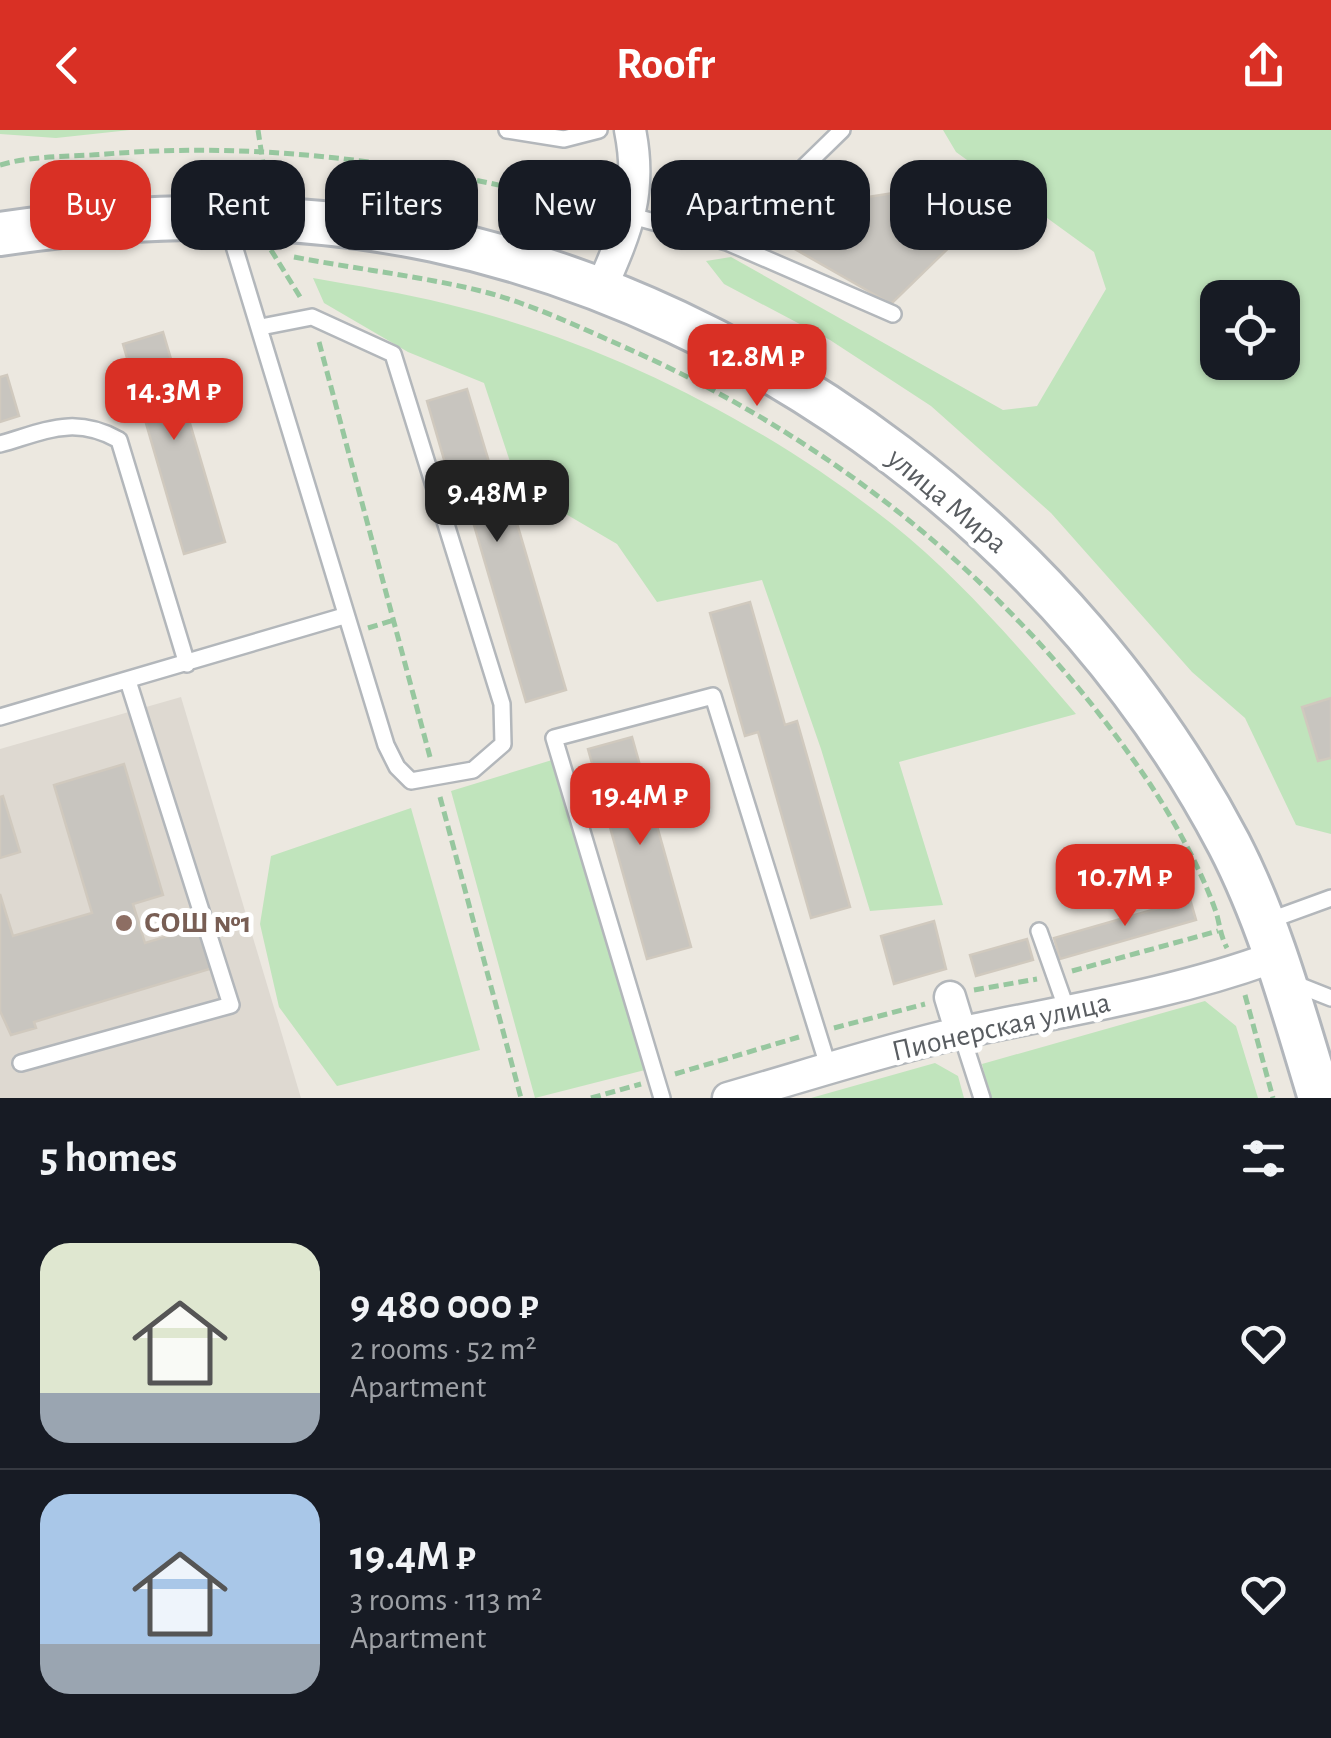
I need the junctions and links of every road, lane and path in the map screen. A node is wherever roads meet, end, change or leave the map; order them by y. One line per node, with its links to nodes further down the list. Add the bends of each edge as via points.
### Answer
1 (258, 130): 6 (path)
2 (508, 130): 3 (lane, via 564,139)
3 (598, 130)
4 (630, 130): 10 (street, via 636,167)
5 (842, 130): 8 (lane)
6 (264, 149): 7 (path); 9 (path, via 142,151); 10 (path, via 460,173)
7 (265, 160)
8 (811, 160)
9 (0, 165)
10 (632, 216): 12 (lane); 19 (street)
11 (171, 220): 13 (main road, улица Мира)
12 (651, 221)
13 (0, 234)
14 (305, 237): 19 (main road, улица Мира, via 430,239)
15 (305, 246): 29 (path, via 482,291 578,326 682,372 886,500 978,577 1070,676 1152,786)
16 (234, 250): 22 (lane)
17 (277, 250): 21 (path)
18 (746, 250): 20 (lane)
19 (601, 289): 33 (main road, улица Мира, via 765,370 863,433 963,509 1053,594 1136,694 1229,845)
20 (893, 314)
21 (312, 316): 22 (lane); 28 (path); 28 (lane, via 393,354 502,704 502,744 473,770)
22 (261, 327): 24 (lane)
23 (0, 444): 25 (lane, via 63,426 93,426 119,440)
24 (344, 616): 25 (lane); 28 (lane, via 397,767 412,781)
25 (188, 664): 26 (lane)
26 (128, 681): 27 (lane); 40 (lane, via 231,1005)
27 (0, 717)
28 (436, 780): 43 (path)
29 (1192, 860)
30 (1331, 898): 33 (lane)
31 (1039, 931): 34 (lane)
32 (1218, 932): 34 (path)
33 (1273, 953): 36 (lane); 37 (street, Пионерская улица, via 1238,970); 48 (main road, улица Мира)
34 (1056, 976): 35 (path); 37 (lane)
35 (950, 997): 38 (path); 39 (street)
36 (1331, 998)
37 (1068, 1013): 39 (street, Пионерская улица)
38 (818, 1032): 41 (lane); 42 (path); 42 (lane, via 712,696 554,738)
39 (961, 1033): 41 (street, Пионерская улица); 47 (lane)
40 (21, 1063)
41 (829, 1069): 46 (street, Пионерская улица)
42 (657, 1079): 44 (path); 45 (lane)
43 (521, 1098)
44 (591, 1098)
45 (662, 1098)
46 (728, 1098)
47 (982, 1098)
48 (1320, 1098)

